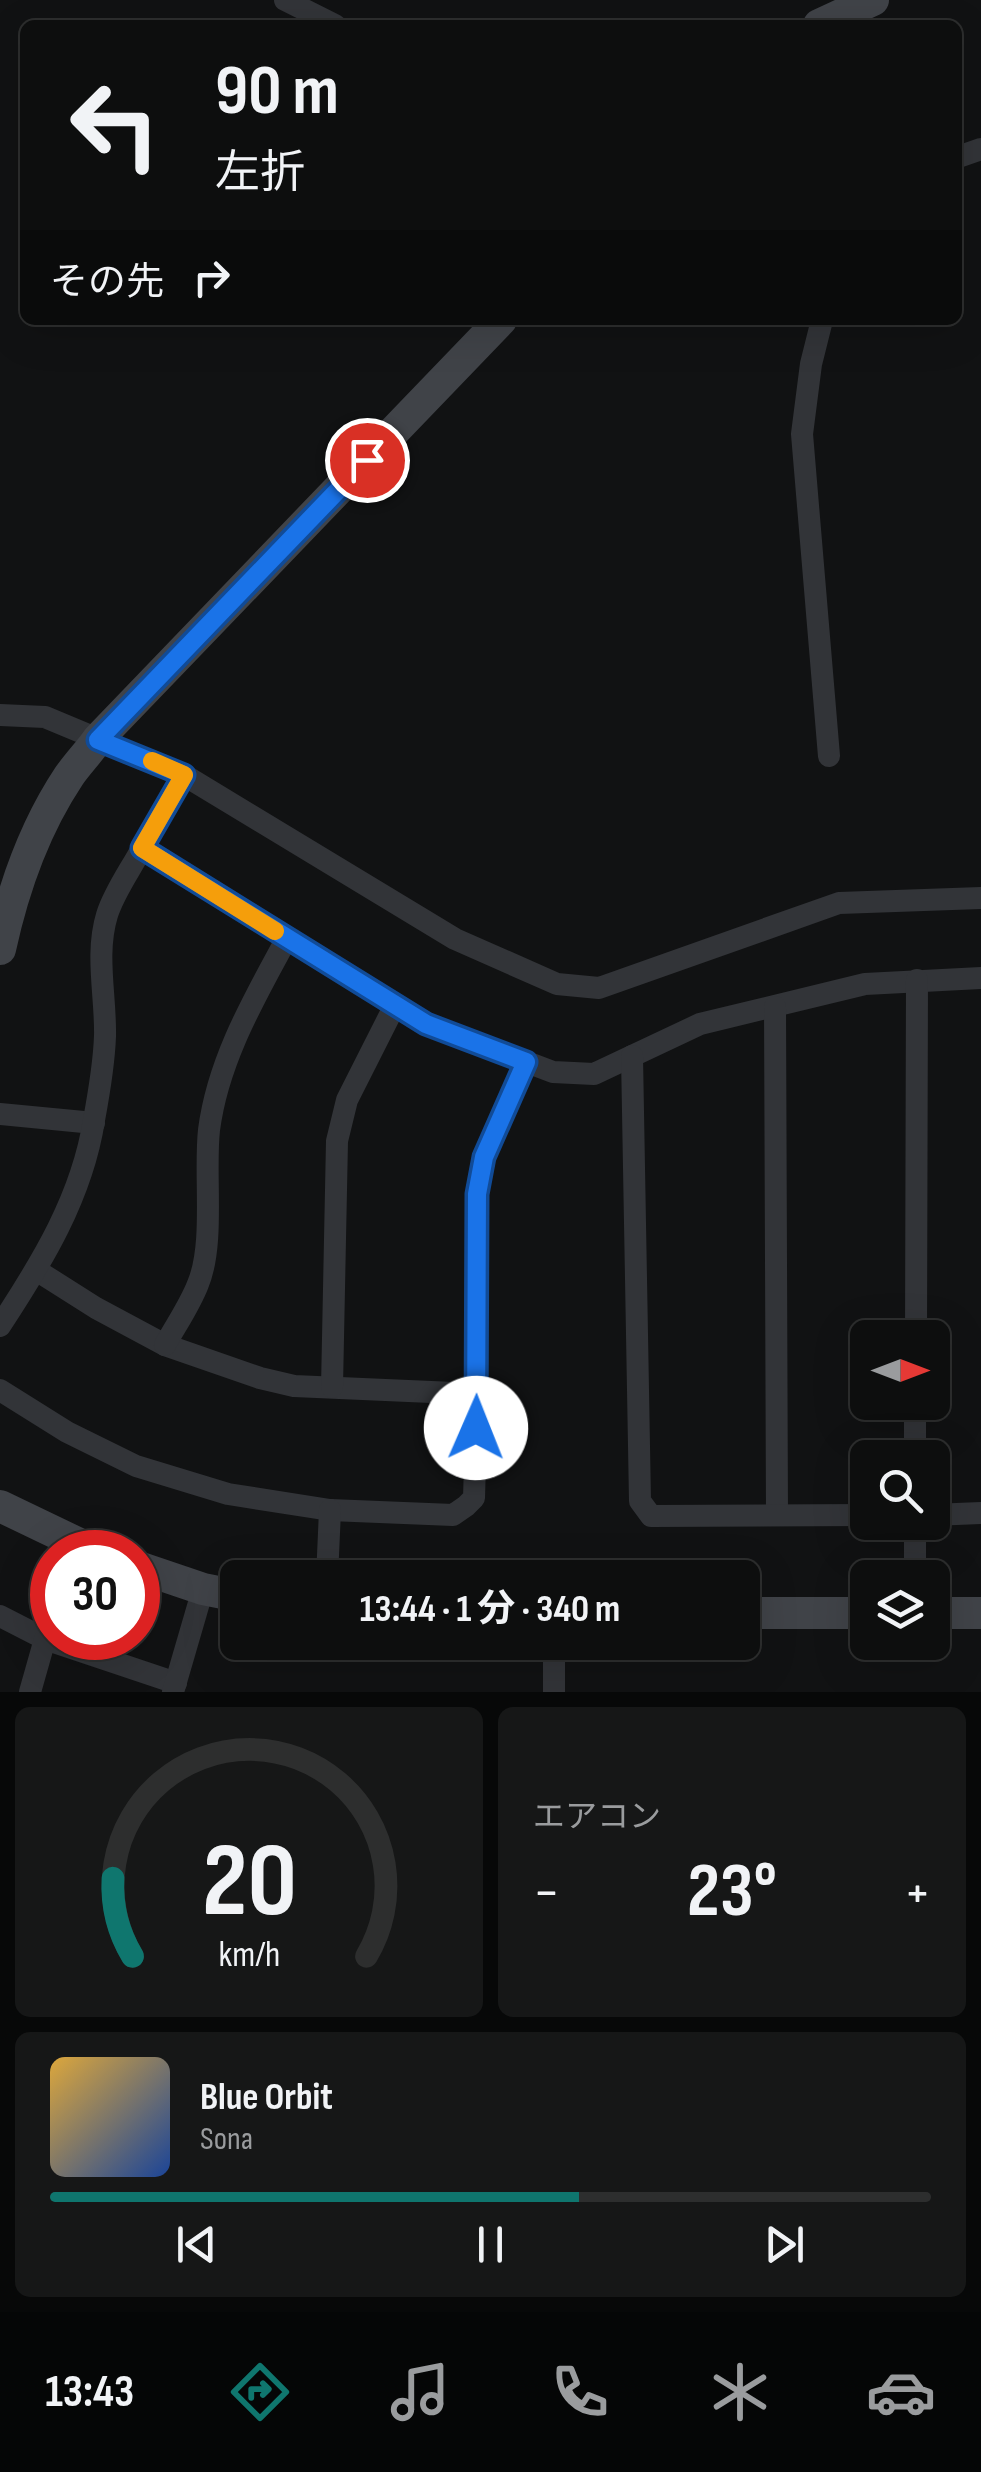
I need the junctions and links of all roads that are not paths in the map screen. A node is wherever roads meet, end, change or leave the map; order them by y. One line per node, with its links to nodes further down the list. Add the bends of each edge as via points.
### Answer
1 (284, 0): 3 (street)
2 (873, 0): 4 (street)
3 (324, 20)
4 (829, 20)
5 (496, 325): 8 (street)
6 (821, 325): 9 (street, via 802,434)
7 (0, 715): 8 (street, via 45,718)
8 (98, 740): 10 (street); 14 (street, via 38,834)
9 (829, 756)
10 (184, 775): 11 (street); 12 (street, via 456,939 557,984 599,988 840,903)
11 (142, 848): 13 (street); 22 (street, via 107,912 102,937 105,1037)
12 (981, 898)
13 (287, 938): 17 (street); 26 (street, via 221,1076 209,1130 199,1282)
14 (0, 949)
15 (981, 978): 16 (street)
16 (917, 980): 18 (street, via 865,984); 24 (street)
17 (395, 1005): 20 (street, via 426,1024); 27 (street, via 347,1100 337,1141)
18 (775, 1007): 19 (street, via 700,1024); 33 (street)
19 (632, 1056): 20 (street, via 594,1074 553,1072); 33 (street, via 640,1501 651,1516)
20 (526, 1062): 29 (street, via 484,1157 477,1194)
21 (0, 1114): 22 (street)
22 (94, 1124): 23 (street, via 62,1223)
23 (36, 1270): 25 (street); 26 (street)
24 (916, 1320)
25 (0, 1326)
26 (165, 1345): 27 (street, via 260,1378)
27 (332, 1388): 29 (street)
28 (0, 1390): 31 (street, via 136,1466 228,1494)
29 (477, 1394): 31 (street, via 474,1498 466,1506 453,1515)
30 (0, 1506): 36 (street)
31 (330, 1510): 37 (street)
32 (981, 1513): 34 (street)
33 (776, 1514): 35 (street)
34 (950, 1514)
35 (850, 1515)
36 (50, 1530)
37 (329, 1560)
38 (160, 1575): 39 (street)
39 (202, 1589): 40 (street); 50 (street)
40 (220, 1592)
41 (850, 1612): 43 (street)
42 (950, 1612): 44 (street)
43 (760, 1613)
44 (981, 1613)
45 (0, 1616): 46 (street)
46 (30, 1631)
47 (39, 1660): 51 (street)
48 (101, 1660): 50 (street)
49 (554, 1660): 52 (street)
50 (175, 1688)
51 (30, 1692)
52 (554, 1692)

